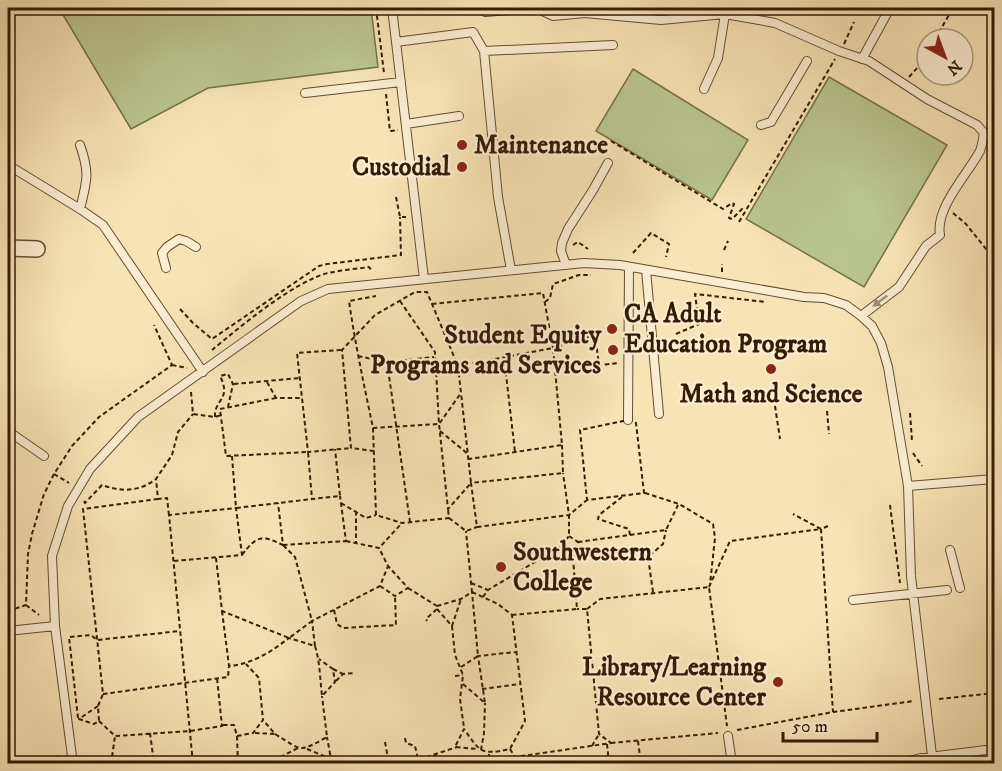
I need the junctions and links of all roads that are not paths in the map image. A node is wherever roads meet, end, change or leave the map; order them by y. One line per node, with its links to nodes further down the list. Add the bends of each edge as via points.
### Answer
1 (393, 8): 5 (lane)
2 (478, 8): 4 (lane, via 485,12 536,8 553,16 585,13 661,20)
3 (890, 8): 8 (lane)
4 (724, 11): 8 (lane, via 774,23); 11 (lane, via 718,58)
5 (396, 42): 7 (lane, via 473,32); 10 (lane)
6 (613, 45): 7 (lane)
7 (484, 51): 26 (lane, via 498,196)
8 (862, 59): 29 (lane, one-way to 29, via 977,125 984,133 981,149 938,224 940,235 926,246 898,287)
9 (807, 61): 15 (lane, via 771,122)
10 (401, 82): 12 (lane); 14 (lane)
11 (704, 89)
12 (305, 93)
13 (459, 116): 14 (lane)
14 (406, 124): 28 (lane)
15 (761, 125)
16 (80, 145): 19 (lane, via 87,165)
17 (608, 163): 23 (lane, via 562,243)
18 (8, 165): 19 (lane)
19 (80, 208): 30 (lane, via 103,225)
20 (8, 248): 22 (street)
21 (196, 248): 25 (lane, via 179,239 167,246 162,253)
22 (37, 249)
23 (566, 265): 24 (lane); 26 (lane)
24 (629, 267): 27 (lane); 32 (lane)
25 (166, 268)
26 (511, 270): 28 (lane)
27 (646, 270): 29 (lane, via 824,298 846,304); 31 (lane)
28 (424, 279): 30 (lane, via 328,289 301,301)
29 (861, 316): 36 (lane, via 881,343 888,367)
30 (203, 372): 42 (lane, via 138,417 78,487 52,556)
31 (659, 414)
32 (628, 420)
33 (8, 431): 34 (lane)
34 (44, 456)
35 (994, 479): 36 (lane)
36 (908, 486): 40 (lane)
37 (950, 550): 38 (lane)
38 (960, 588)
39 (947, 590): 40 (lane)
40 (914, 594): 41 (lane); 46 (lane)
41 (853, 600)
42 (55, 626): 43 (lane); 47 (lane)
43 (8, 631)
44 (728, 734): 48 (lane)
45 (994, 749): 46 (lane)
46 (933, 760): 49 (lane, via 921,758)
47 (73, 764)
48 (732, 764)
49 (897, 764)

